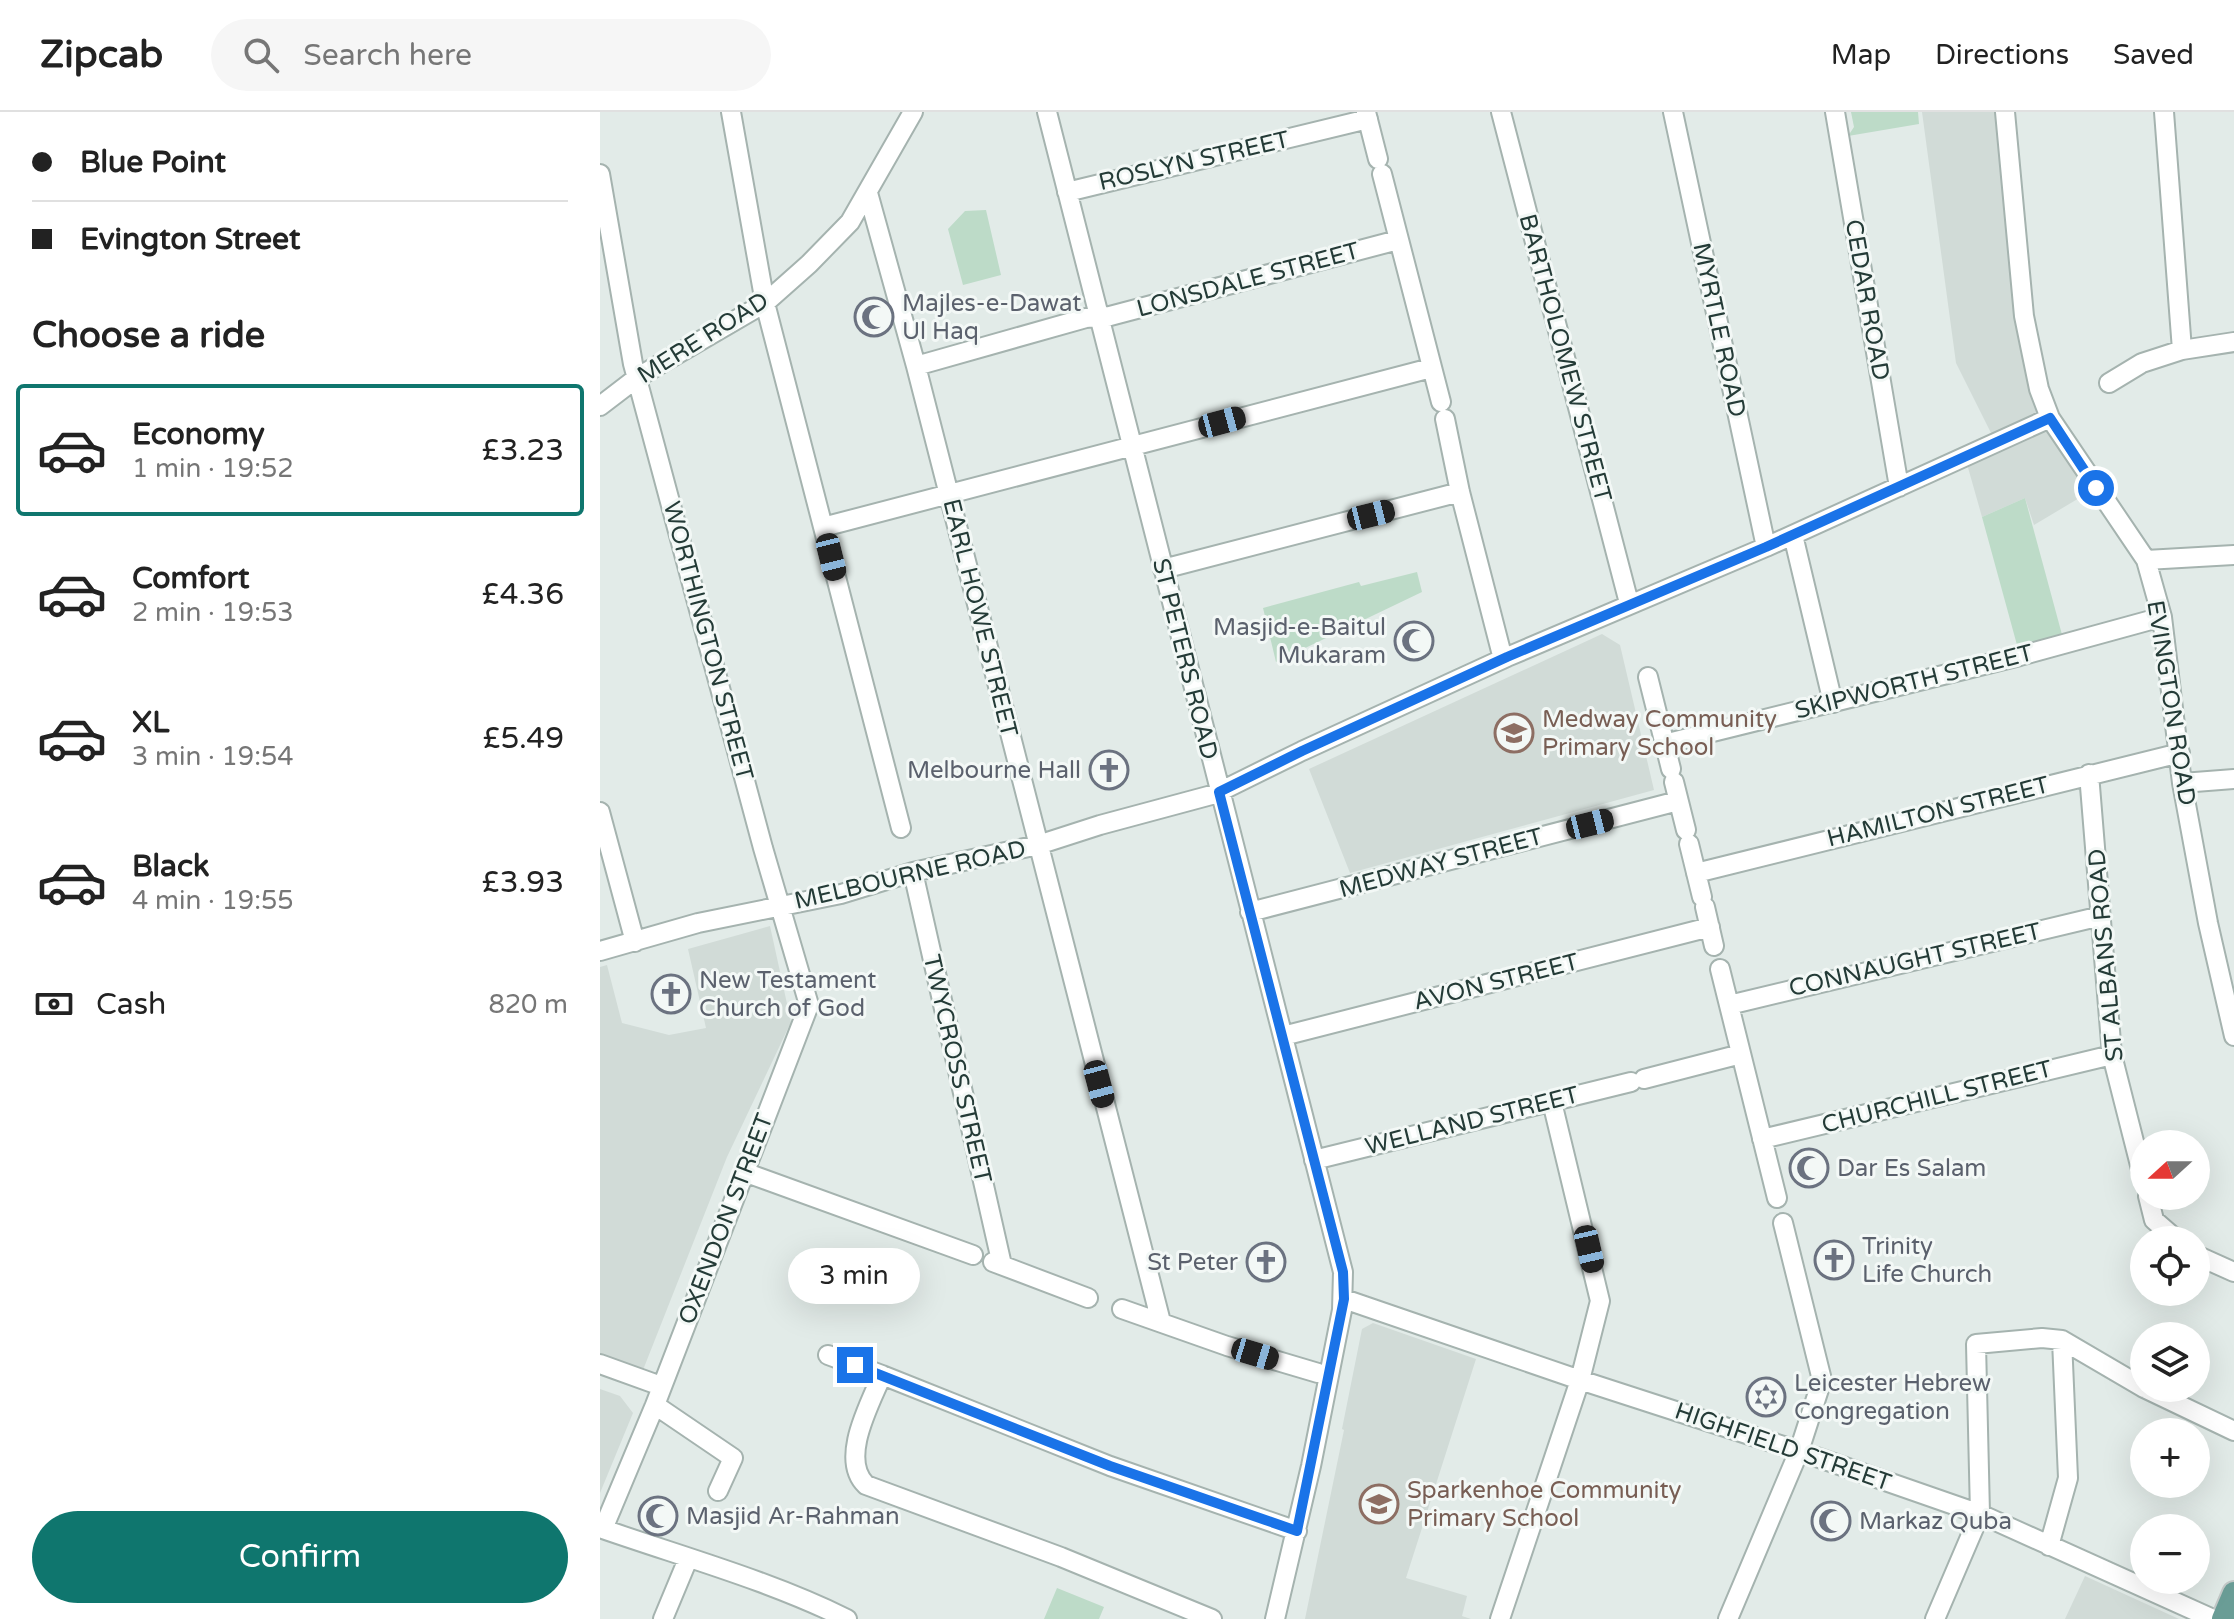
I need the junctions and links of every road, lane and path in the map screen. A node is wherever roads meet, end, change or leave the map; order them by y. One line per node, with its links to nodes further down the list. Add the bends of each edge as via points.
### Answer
1 (731, 112): 14 (street)
2 (913, 112): 12 (street, MERE ROAD)
3 (1047, 112): 11 (street, ST PETERS ROAD)
4 (1501, 112): 34 (street, BARTHOLOMEW STREET)
5 (1673, 112): 30 (street, MYRTLE ROAD)
6 (1835, 112): 25 (street, CEDAR ROAD)
7 (2005, 112): 23 (street, EVINGTON ROAD, via 2024,316)
8 (2164, 112): 17 (street)
9 (1367, 116): 11 (street, ROSLYN STREET); 13 (street, ROSLYN STREET)
10 (600, 174): 20 (street, WORTHINGTON STREET)
11 (1067, 192): 15 (street, ST PETERS ROAD)
12 (868, 193): 14 (street, MERE ROAD, via 850,222); 18 (street, EARL HOWE STREET)
13 (1398, 240): 15 (street, LONSDALE STREET); 19 (street, ROSLYN STREET)
14 (765, 303): 20 (street, MERE ROAD); 28 (street)
15 (1098, 317): 18 (street, LONSDALE STREET); 24 (street, ST PETERS ROAD)
16 (2234, 342): 17 (street)
17 (2182, 350): 21 (street, via 2142,363)
18 (916, 366): 27 (street, EARL HOWE STREET)
19 (1431, 368): 24 (street); 26 (street, ROSLYN STREET)
20 (638, 377): 22 (street, MERE ROAD); 51 (street, WORTHINGTON STREET)
21 (2109, 383)
22 (600, 406)
23 (2050, 418): 25 (street, MELBOURNE ROAD); 32 (street, EVINGTON ROAD)
24 (1132, 446): 27 (street); 33 (street, ST PETERS ROAD)
25 (1899, 487): 29 (street, MELBOURNE ROAD)
26 (1460, 492): 33 (street); 36 (street, ROSLYN STREET)
27 (949, 495): 28 (street); 48 (street, EARL HOWE STREET)
28 (823, 527): 47 (street)
29 (1793, 535): 30 (street, MELBOURNE ROAD); 38 (street)
30 (1766, 547): 34 (street, MELBOURNE ROAD)
31 (2234, 555): 32 (street)
32 (2146, 560): 35 (street, EVINGTON ROAD)
33 (1163, 569): 44 (street, ST PETERS ROAD)
34 (1629, 603): 36 (street, MELBOURNE ROAD)
35 (2162, 617): 38 (street, SKIPWORTH STREET); 40 (street, EVINGTON ROAD)
36 (1503, 659): 44 (street, MELBOURNE ROAD)
37 (1648, 677): 39 (street)
38 (1833, 703): 39 (street, SKIPWORTH STREET)
39 (1664, 744): 45 (street)
40 (2180, 753): 41 (street, HAMILTON STREET); 43 (street, EVINGTON ROAD)
41 (2089, 774): 50 (street, HAMILTON STREET); 53 (street, ST ALBANS ROAD)
42 (2234, 779): 43 (street)
43 (2182, 783): 61 (street, EVINGTON ROAD)
44 (1219, 792): 48 (street, MELBOURNE ROAD); 52 (street, ST PETERS ROAD)
45 (1678, 801): 50 (street); 52 (street, MEDWAY STREET)
46 (600, 812): 55 (street)
47 (901, 828)
48 (1038, 845): 49 (street, MELBOURNE ROAD); 77 (street, EARL HOWE STREET)
49 (913, 872): 51 (street, MELBOURNE ROAD, via 841,894); 71 (street, TWYCROSS STREET)
50 (1696, 873): 54 (street)
51 (779, 905): 55 (street, MELBOURNE ROAD); 68 (street, OXENDON STREET, via 809,1005)
52 (1250, 912): 60 (street, ST PETERS ROAD)
53 (2101, 916): 59 (street, CONNAUGHT STREET); 63 (street, ST ALBANS ROAD)
54 (1710, 927): 56 (street); 60 (street, AVON STREET)
55 (635, 942): 57 (street, MELBOURNE ROAD)
56 (1714, 946)
57 (600, 951)
58 (1720, 969): 59 (street)
59 (1729, 1005): 62 (street)
60 (1283, 1036): 67 (street, ST PETERS ROAD)
61 (2234, 1036)
62 (1741, 1054): 64 (street, WELLAND STREET); 66 (street)
63 (2112, 1055): 65 (street, ST ALBANS ROAD); 66 (street, CHURCHILL STREET)
64 (1552, 1102): 67 (street, WELLAND STREET); 83 (street, via 1600,1301)
65 (2131, 1130)
66 (1762, 1139): 69 (street)
67 (1314, 1160): 75 (street, ST PETERS ROAD, via 1343,1272)
68 (744, 1172): 71 (street); 85 (street, OXENDON STREET)
69 (1777, 1198)
70 (1783, 1223): 89 (street, via 1822,1380)
71 (989, 1260): 74 (street)
72 (2210, 1261): 73 (street)
73 (2234, 1272)
74 (1088, 1298)
75 (1344, 1299): 83 (street, HIGHFIELD STREET); 93 (street, ST PETERS ROAD)
76 (1122, 1309): 77 (street)
77 (1161, 1322): 81 (street)
78 (2062, 1340): 84 (street); 91 (street, via 1976,1344); 94 (street, via 2068,1478)
79 (828, 1355): 82 (street)
80 (600, 1364): 85 (street)
81 (1318, 1373)
82 (882, 1375): 93 (street, via 1110,1466); 99 (street, via 853,1456 866,1485)
83 (1580, 1380): 89 (street, HIGHFIELD STREET); 101 (street)
84 (2130, 1380)
85 (661, 1386): 87 (street, OXENDON STREET)
86 (2173, 1402): 88 (street)
87 (655, 1405): 90 (street, via 733,1458); 92 (street, OXENDON STREET)
88 (2234, 1431)
89 (1799, 1451): 91 (street, HIGHFIELD STREET); 102 (street)
90 (718, 1491)
91 (1980, 1514): 94 (street, HIGHFIELD STREET); 103 (street)
92 (601, 1529): 95 (street)
93 (1297, 1531): 100 (street, ST PETERS ROAD)
94 (2049, 1546): 104 (street, HIGHFIELD STREET)
95 (688, 1559): 97 (street); 98 (street, via 798,1596)
96 (2234, 1593): 105 (main road)
97 (663, 1619)
98 (847, 1619)
99 (1212, 1619)
100 (1275, 1619)
101 (1500, 1619)
102 (1728, 1619)
103 (1935, 1619)
104 (2213, 1619)
105 (2223, 1619)

